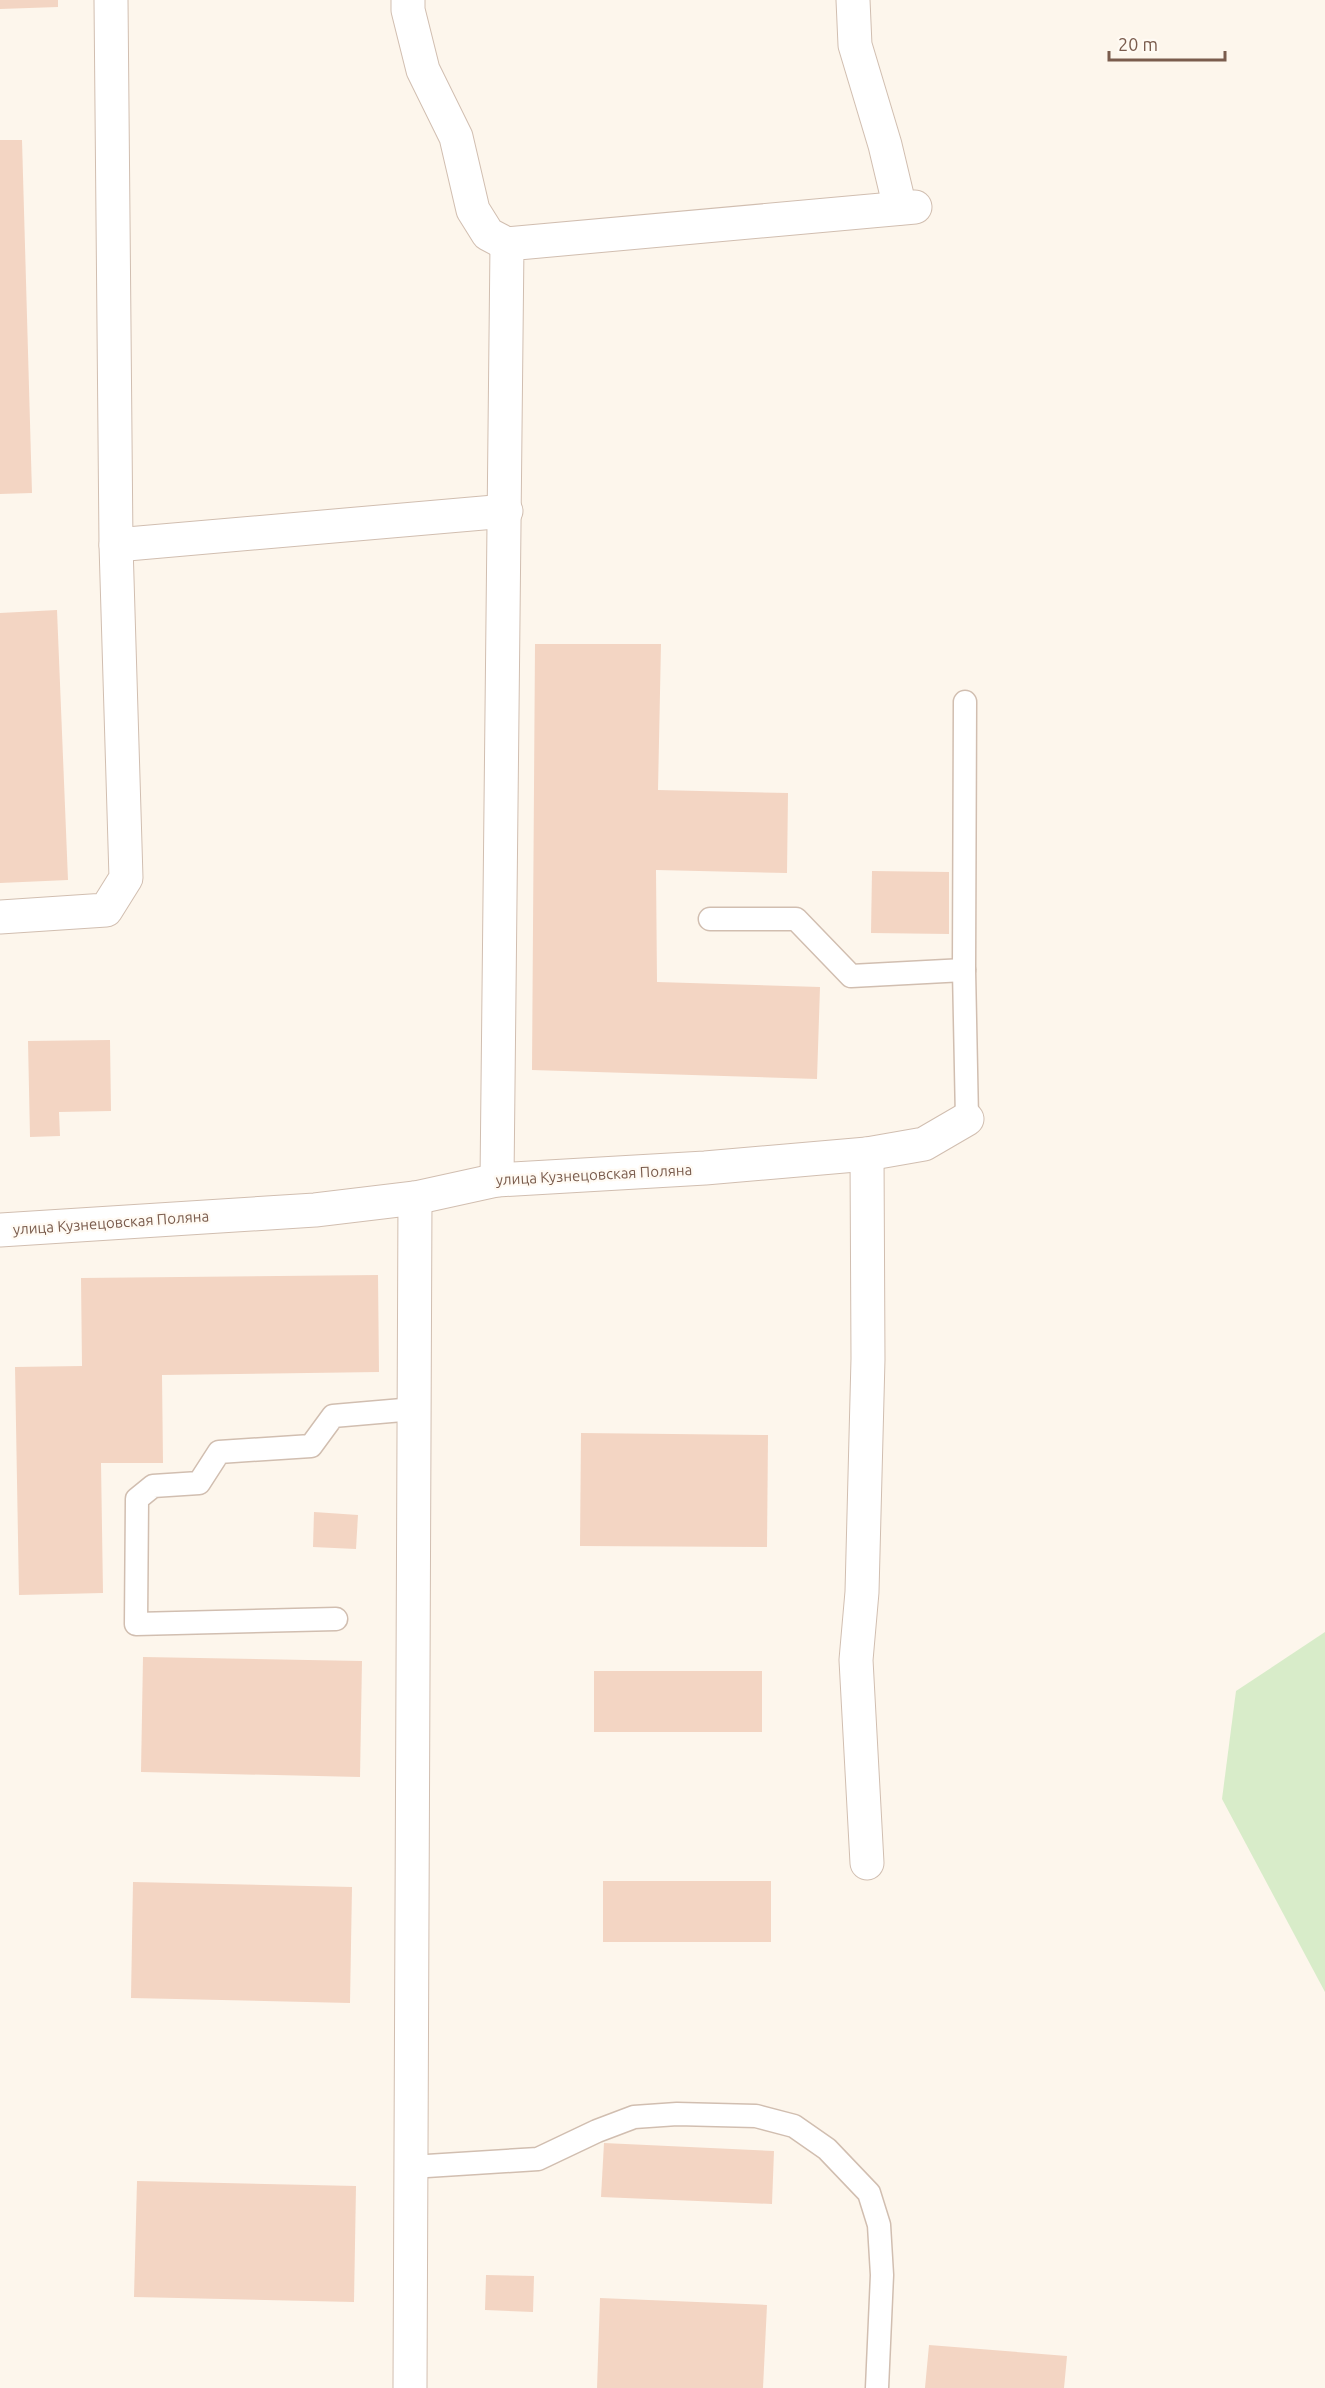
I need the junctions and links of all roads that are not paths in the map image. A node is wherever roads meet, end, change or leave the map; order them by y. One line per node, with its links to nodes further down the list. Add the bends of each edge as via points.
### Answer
1 (111, 0): 6 (street)
2 (408, 0): 4 (street, via 423,70 456,137 473,210 489,234)
3 (853, 0): 4 (street, via 855,45 907,207)
4 (507, 244): 5 (street)
5 (506, 511): 6 (street); 13 (street)
6 (116, 544): 8 (street, via 126,878 106,910)
7 (965, 702): 10 (lane)
8 (0, 917)
9 (710, 919): 10 (lane, via 796,919 851,976)
10 (964, 970): 11 (lane)
11 (967, 1119): 12 (street, улица Кузнецовская Поляна, via 924,1144)
12 (867, 1154): 13 (street, улица Кузнецовская Поляна); 18 (street, via 868,1359 862,1592 856,1660)
13 (497, 1180): 14 (street, улица Кузнецовская Поляна)
14 (415, 1198): 15 (street, улица Кузнецовская Поляна, via 315,1210); 16 (street)
15 (0, 1230)
16 (414, 1409): 17 (lane, via 333,1416 311,1446 219,1452 199,1483 153,1486 137,1499 136,1624); 19 (street)
17 (336, 1619)
18 (867, 1863)
19 (411, 2167): 20 (street); 21 (lane, via 538,2159 634,2117 756,2116 794,2126 827,2149 869,2193 879,2226 882,2276)
20 (410, 2388)
21 (877, 2388)

